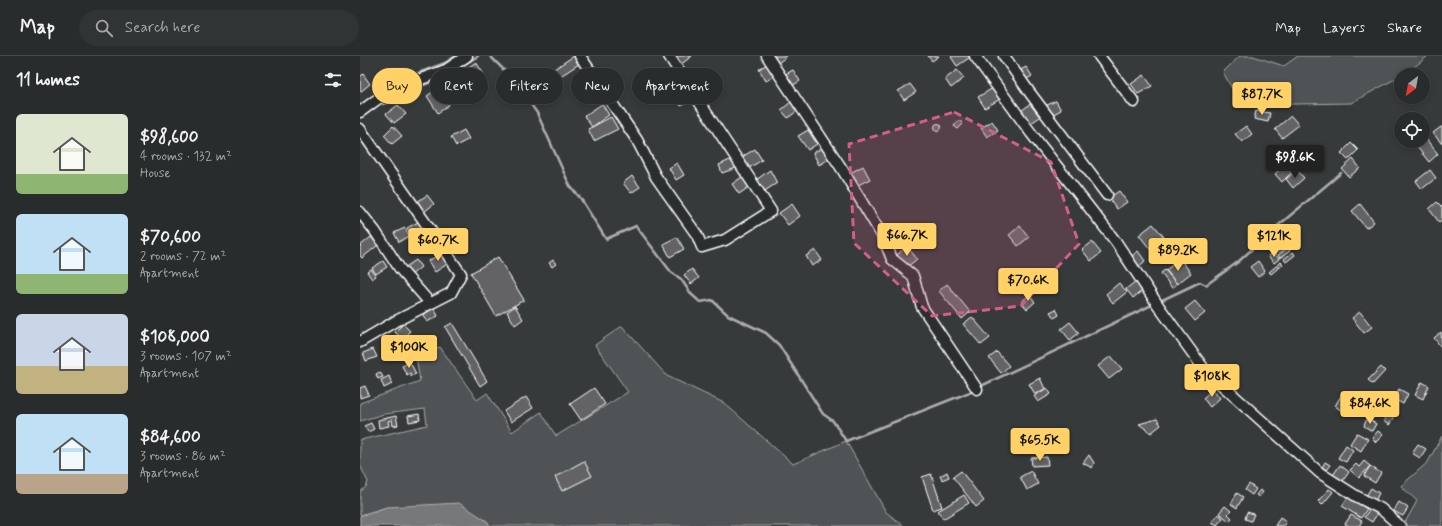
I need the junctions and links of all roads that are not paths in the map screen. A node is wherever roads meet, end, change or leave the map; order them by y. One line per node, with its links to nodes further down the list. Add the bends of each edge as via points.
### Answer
1 (467, 56): 9 (street, via 446,70 379,98)
2 (580, 56): 3 (street, via 637,140 656,177 697,235 702,247 725,240 771,211)
3 (669, 56)
4 (767, 56): 15 (street, via 842,169 883,237 892,259 913,276 922,307)
5 (975, 56): 16 (street, via 1116,242 1204,368 1320,473 1381,509)
6 (1004, 56): 11 (street)
7 (1099, 56): 8 (street)
8 (1134, 102)
9 (360, 112)
10 (360, 129): 13 (street, via 461,274 451,293)
11 (1106, 195)
12 (360, 212): 13 (street, via 400,269)
13 (430, 303): 14 (street)
14 (360, 342)
15 (977, 389)
16 (1400, 526)

